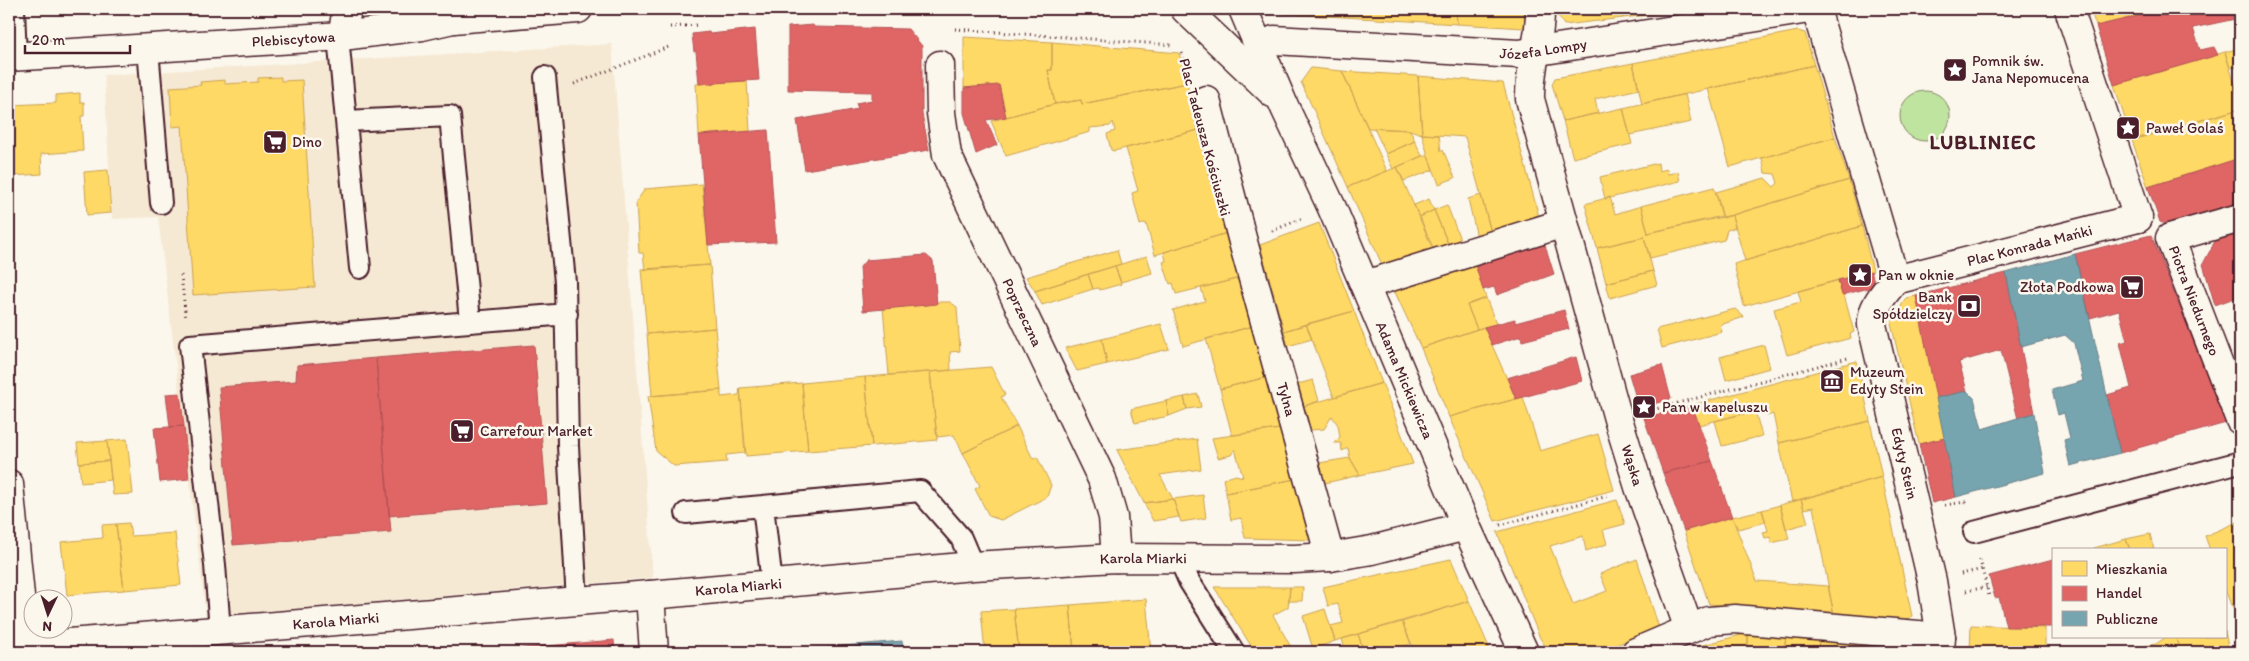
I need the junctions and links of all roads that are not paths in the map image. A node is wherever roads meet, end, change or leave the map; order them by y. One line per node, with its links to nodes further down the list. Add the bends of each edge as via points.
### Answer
1 (14, 9): 15 (lane)
2 (347, 9): 11 (street)
3 (578, 9): 10 (street, Plebiscytowa)
4 (1185, 9): 19 (street, Adama Mickiewicza, via 1265,84)
5 (1243, 9): 19 (street, Adama Mickiewicza)
6 (1540, 9): 14 (street, Wąska)
7 (1809, 9): 14 (street, Józefa Lompy)
8 (1816, 9): 28 (street)
9 (2069, 9): 22 (street)
10 (450, 14): 11 (street, Plebiscytowa, via 422,26)
11 (342, 36): 13 (street, Plebiscytowa); 20 (lane, via 339,47)
12 (1274, 40): 14 (street, Józefa Lompy, via 1502,54)
13 (148, 49): 15 (street, Plebiscytowa); 21 (lane)
14 (1535, 52): 24 (street, Wąska, via 1530,99)
15 (12, 57)
16 (940, 65): 40 (street, Poprzeczna, via 941,113 947,155 1102,479 1113,517)
17 (546, 86): 30 (lane)
18 (1206, 100): 26 (street, Plac Tadeusza Kościuszki)
19 (1285, 108): 29 (street, Adama Mickiewicza)
20 (346, 121): 27 (lane); 31 (lane, via 450,116)
21 (161, 203)
22 (2138, 218): 25 (street); 28 (street, Plac Konrada Mańki)
23 (2240, 218): 25 (street)
24 (1564, 223): 29 (street); 46 (street, Wąska, via 1618,419)
25 (2170, 238): 32 (street, Piotra Niedurnego)
26 (1243, 242): 39 (street, Tylna)
27 (360, 268)
28 (1894, 280): 48 (street, Edyty Stein, via 1872,314 1936,599)
29 (1365, 285): 37 (street, Adama Mickiewicza)
30 (567, 314): 31 (lane); 45 (lane, via 568,446)
31 (470, 321): 47 (lane, via 190,344)
32 (2240, 420)
33 (2240, 462): 38 (lane)
34 (9, 484): 49 (street)
35 (763, 506): 36 (lane); 42 (lane, via 920,491 961,538); 43 (lane)
36 (686, 513)
37 (1466, 526): 39 (street, Karola Miarki, via 1372,550); 52 (street, Adama Mickiewicza)
38 (1974, 532)
39 (1330, 556): 41 (street, Karola Miarki, via 1294,559)
40 (1116, 558): 41 (street, Karola Miarki); 42 (street, Karola Miarki)
41 (1179, 558): 51 (lane, via 1189,581)
42 (973, 566): 43 (street, Karola Miarki)
43 (772, 584): 44 (street, Karola Miarki)
44 (650, 595): 45 (street, Karola Miarki); 50 (street)
45 (577, 601): 47 (street, Karola Miarki)
46 (1690, 629): 48 (street, via 1709,622 1735,619); 53 (street)
47 (220, 631): 49 (street, Karola Miarki)
48 (1941, 644)
49 (17, 648)
50 (654, 652)
51 (1234, 652)
52 (1524, 652)
53 (1636, 652)

